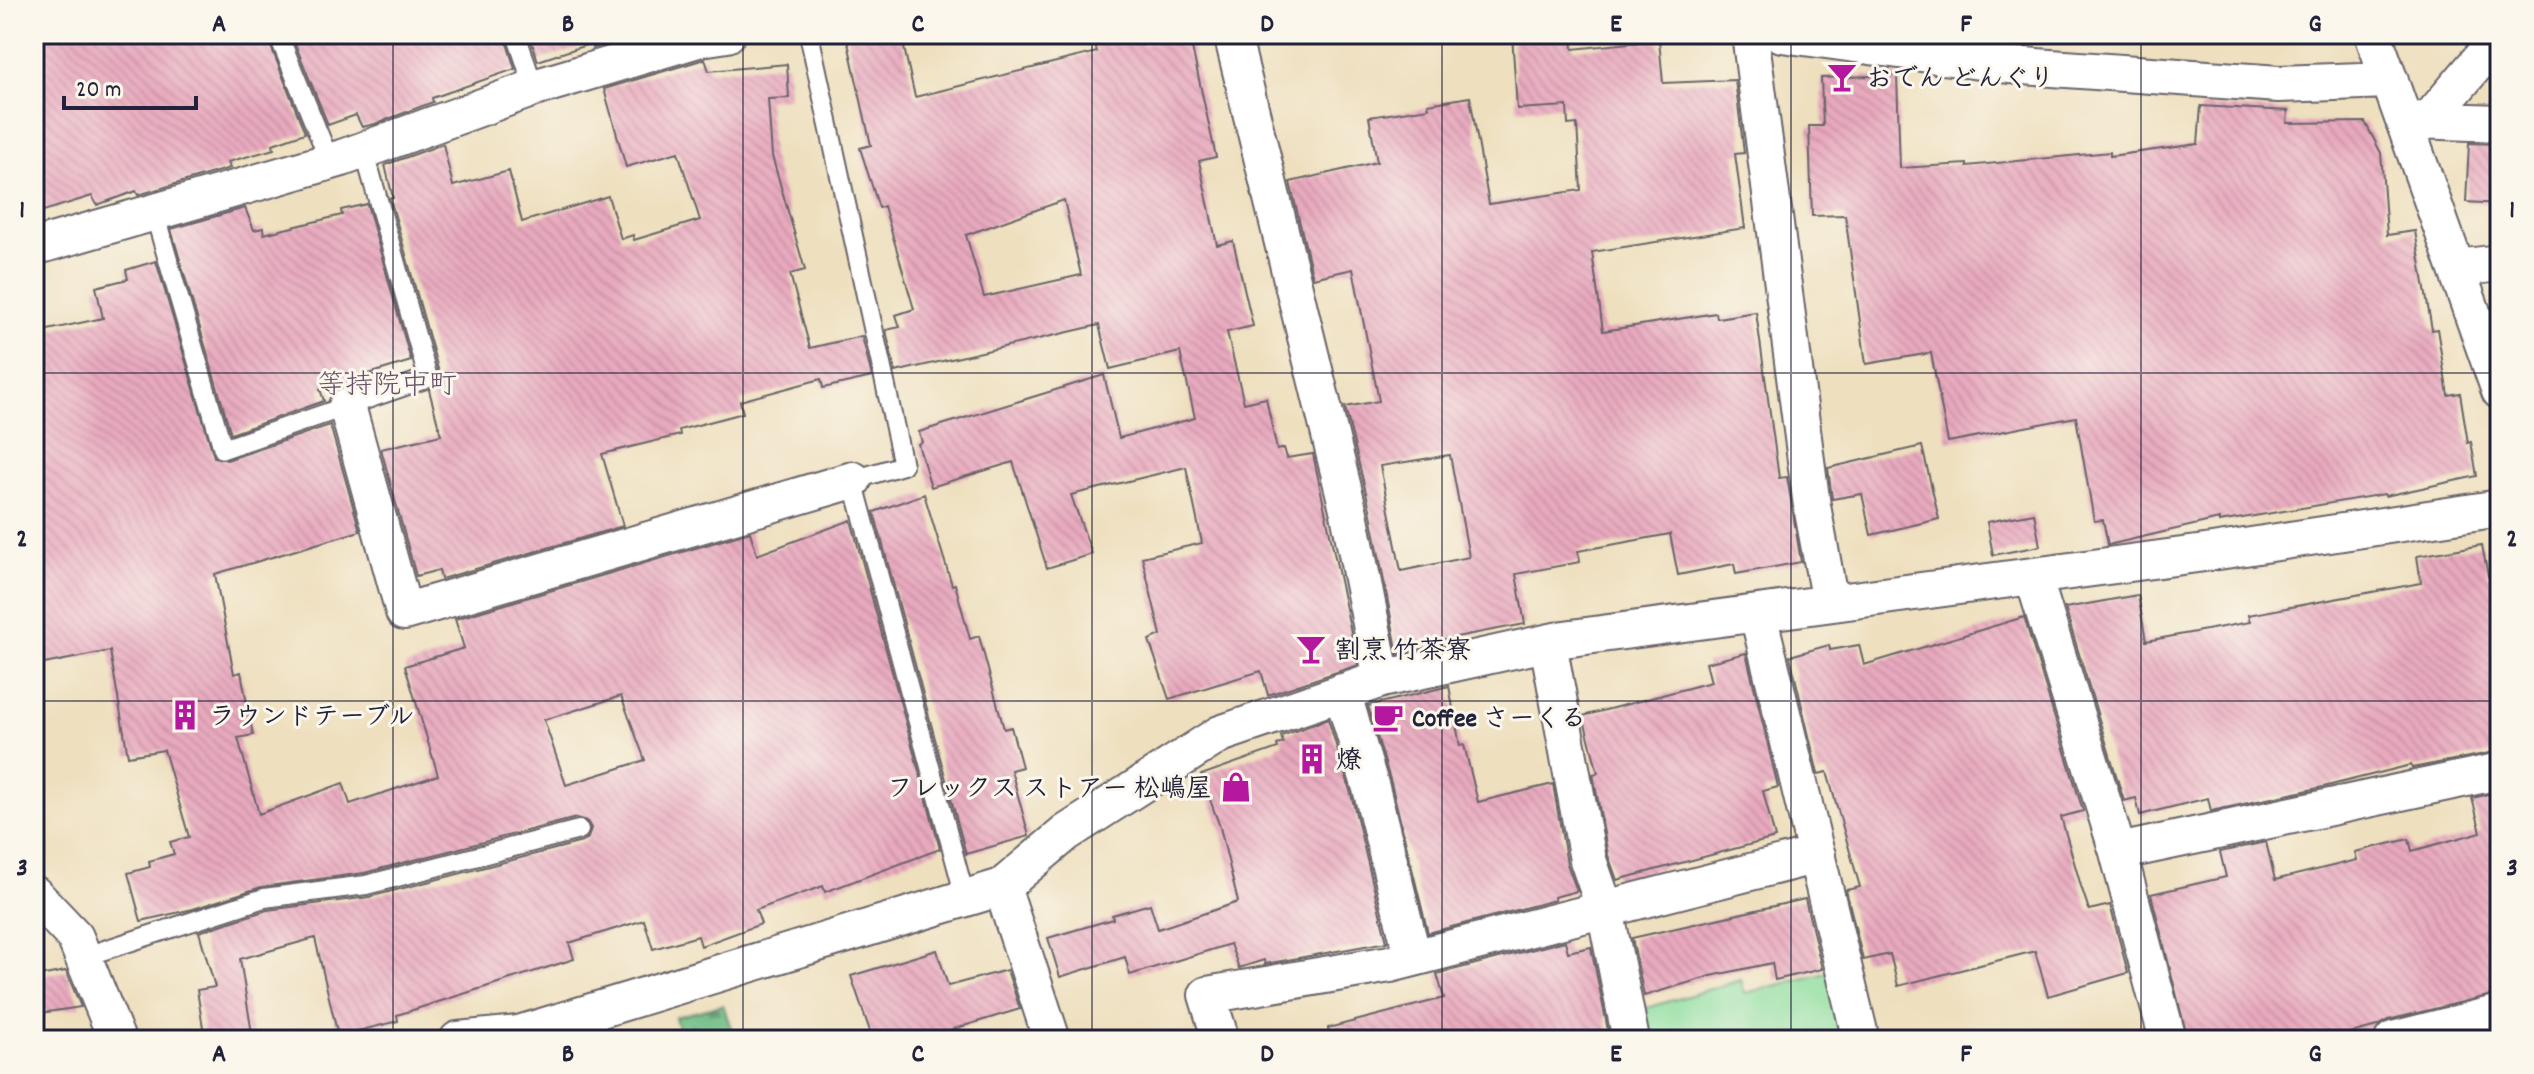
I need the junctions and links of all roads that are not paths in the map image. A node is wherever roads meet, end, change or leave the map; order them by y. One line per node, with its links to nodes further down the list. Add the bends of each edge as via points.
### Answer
1 (278, 34): 16 (lane)
2 (516, 34): 12 (lane)
3 (809, 34): 23 (lane, via 903,465)
4 (1232, 34): 29 (street, via 1349,513)
5 (1750, 34): 26 (street, via 1812,506)
6 (1782, 34): 10 (street)
7 (2373, 34): 11 (street)
8 (709, 35): 12 (street)
9 (2500, 36): 13 (street)
10 (2009, 49): 11 (street, via 2279,84)
11 (2390, 80): 13 (street)
12 (534, 88): 15 (street)
13 (2416, 120): 14 (street); 20 (street)
14 (2500, 123)
15 (364, 150): 16 (street); 22 (lane, via 428,378)
16 (330, 162): 17 (street)
17 (154, 212): 18 (street); 22 (lane, via 223,449)
18 (34, 247)
19 (2500, 263): 20 (street)
20 (2457, 268): 21 (street)
21 (2500, 391)
22 (347, 406): 23 (street, via 404,612)
23 (853, 480): 37 (lane)
24 (2500, 508): 25 (street)
25 (2033, 576): 26 (street); 33 (street)
26 (1830, 603): 27 (street)
27 (1758, 614): 28 (street); 34 (street)
28 (1548, 643): 29 (street); 38 (street, via 1588,860)
29 (1382, 679): 30 (street)
30 (1342, 692): 35 (street, via 1220,734 1066,833); 40 (street)
31 (2500, 771): 33 (street)
32 (579, 830): 39 (lane, via 366,885 264,898)
33 (2118, 852): 48 (street)
34 (1817, 855): 38 (street); 47 (street)
35 (1002, 887): 37 (street); 44 (street)
36 (34, 894): 39 (street, via 75,937)
37 (965, 897): 43 (street, via 519,1034)
38 (1605, 909): 40 (street); 46 (street)
39 (83, 957): 42 (street)
40 (1413, 958): 45 (street, via 1207,995)
41 (2500, 1013): 49 (street)
42 (117, 1040)
43 (458, 1040)
44 (1052, 1040)
45 (1221, 1040)
46 (1631, 1040)
47 (1861, 1040)
48 (2168, 1040)
49 (2393, 1040)

